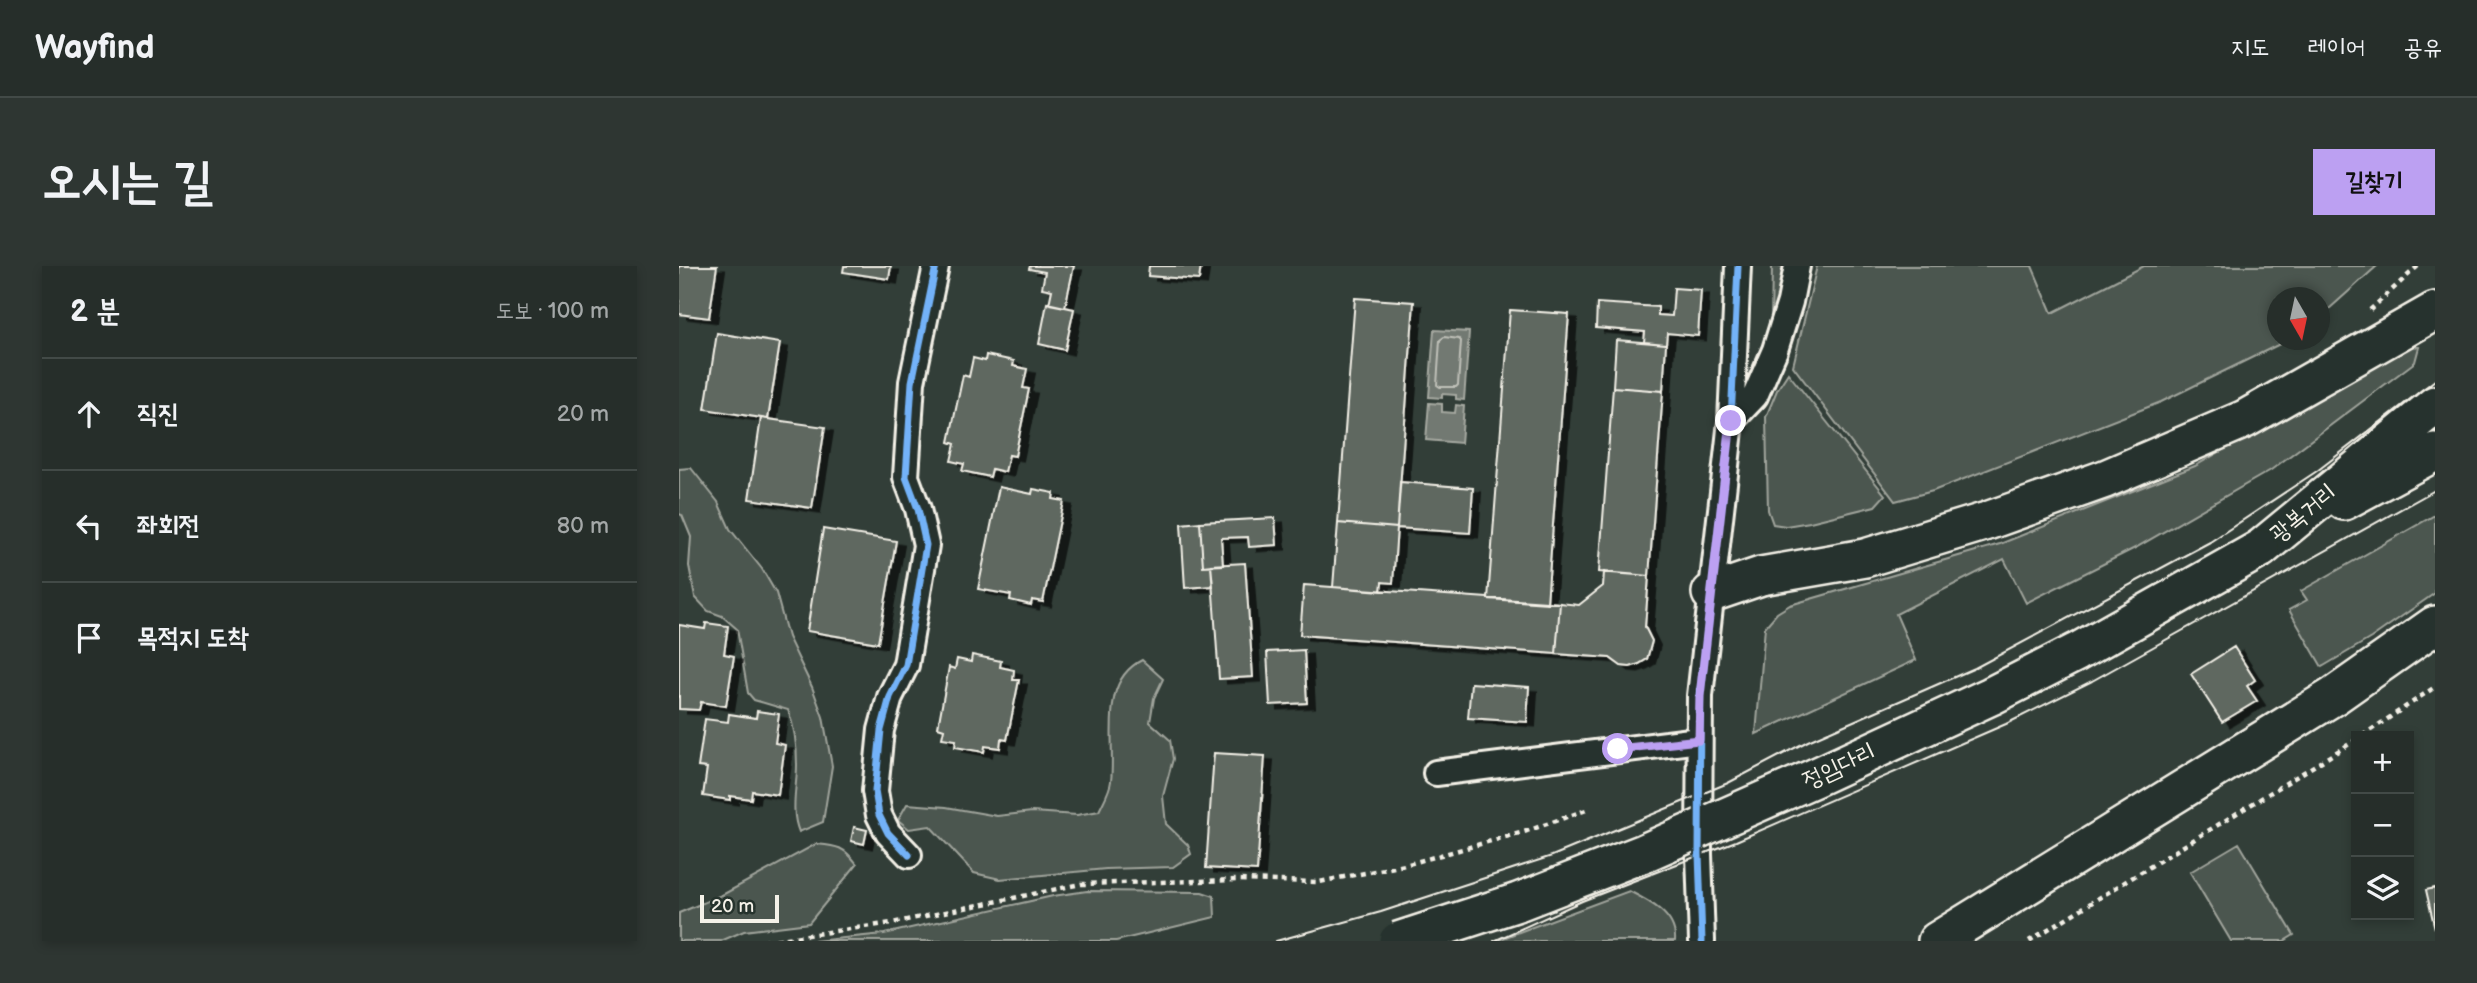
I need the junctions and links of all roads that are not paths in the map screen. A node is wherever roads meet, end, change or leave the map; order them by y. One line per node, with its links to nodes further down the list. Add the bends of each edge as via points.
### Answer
1 (936, 266): 13 (street, via 912,382 906,477 926,545 906,665 881,730 875,791 888,833)
2 (1738, 266): 6 (street)
3 (1797, 266): 6 (street, via 1775,351 1755,396)
4 (2435, 312): 9 (highway, via 2245,419 2105,479 1865,558 1761,576)
5 (2435, 405): 8 (highway, 광복거리)
6 (1731, 421): 9 (street)
7 (2435, 452): 8 (highway, 광복거리)
8 (2260, 548): 14 (highway, 정임다리, bridge, via 2028,677 1814,778 1631,858 1518,902)
9 (1711, 593): 11 (street)
10 (2435, 625): 16 (highway, via 2334,696)
11 (1699, 740): 12 (street); 15 (street)
12 (1436, 773)
13 (909, 855)
14 (1398, 941)
15 (1702, 941)
16 (1937, 941)

